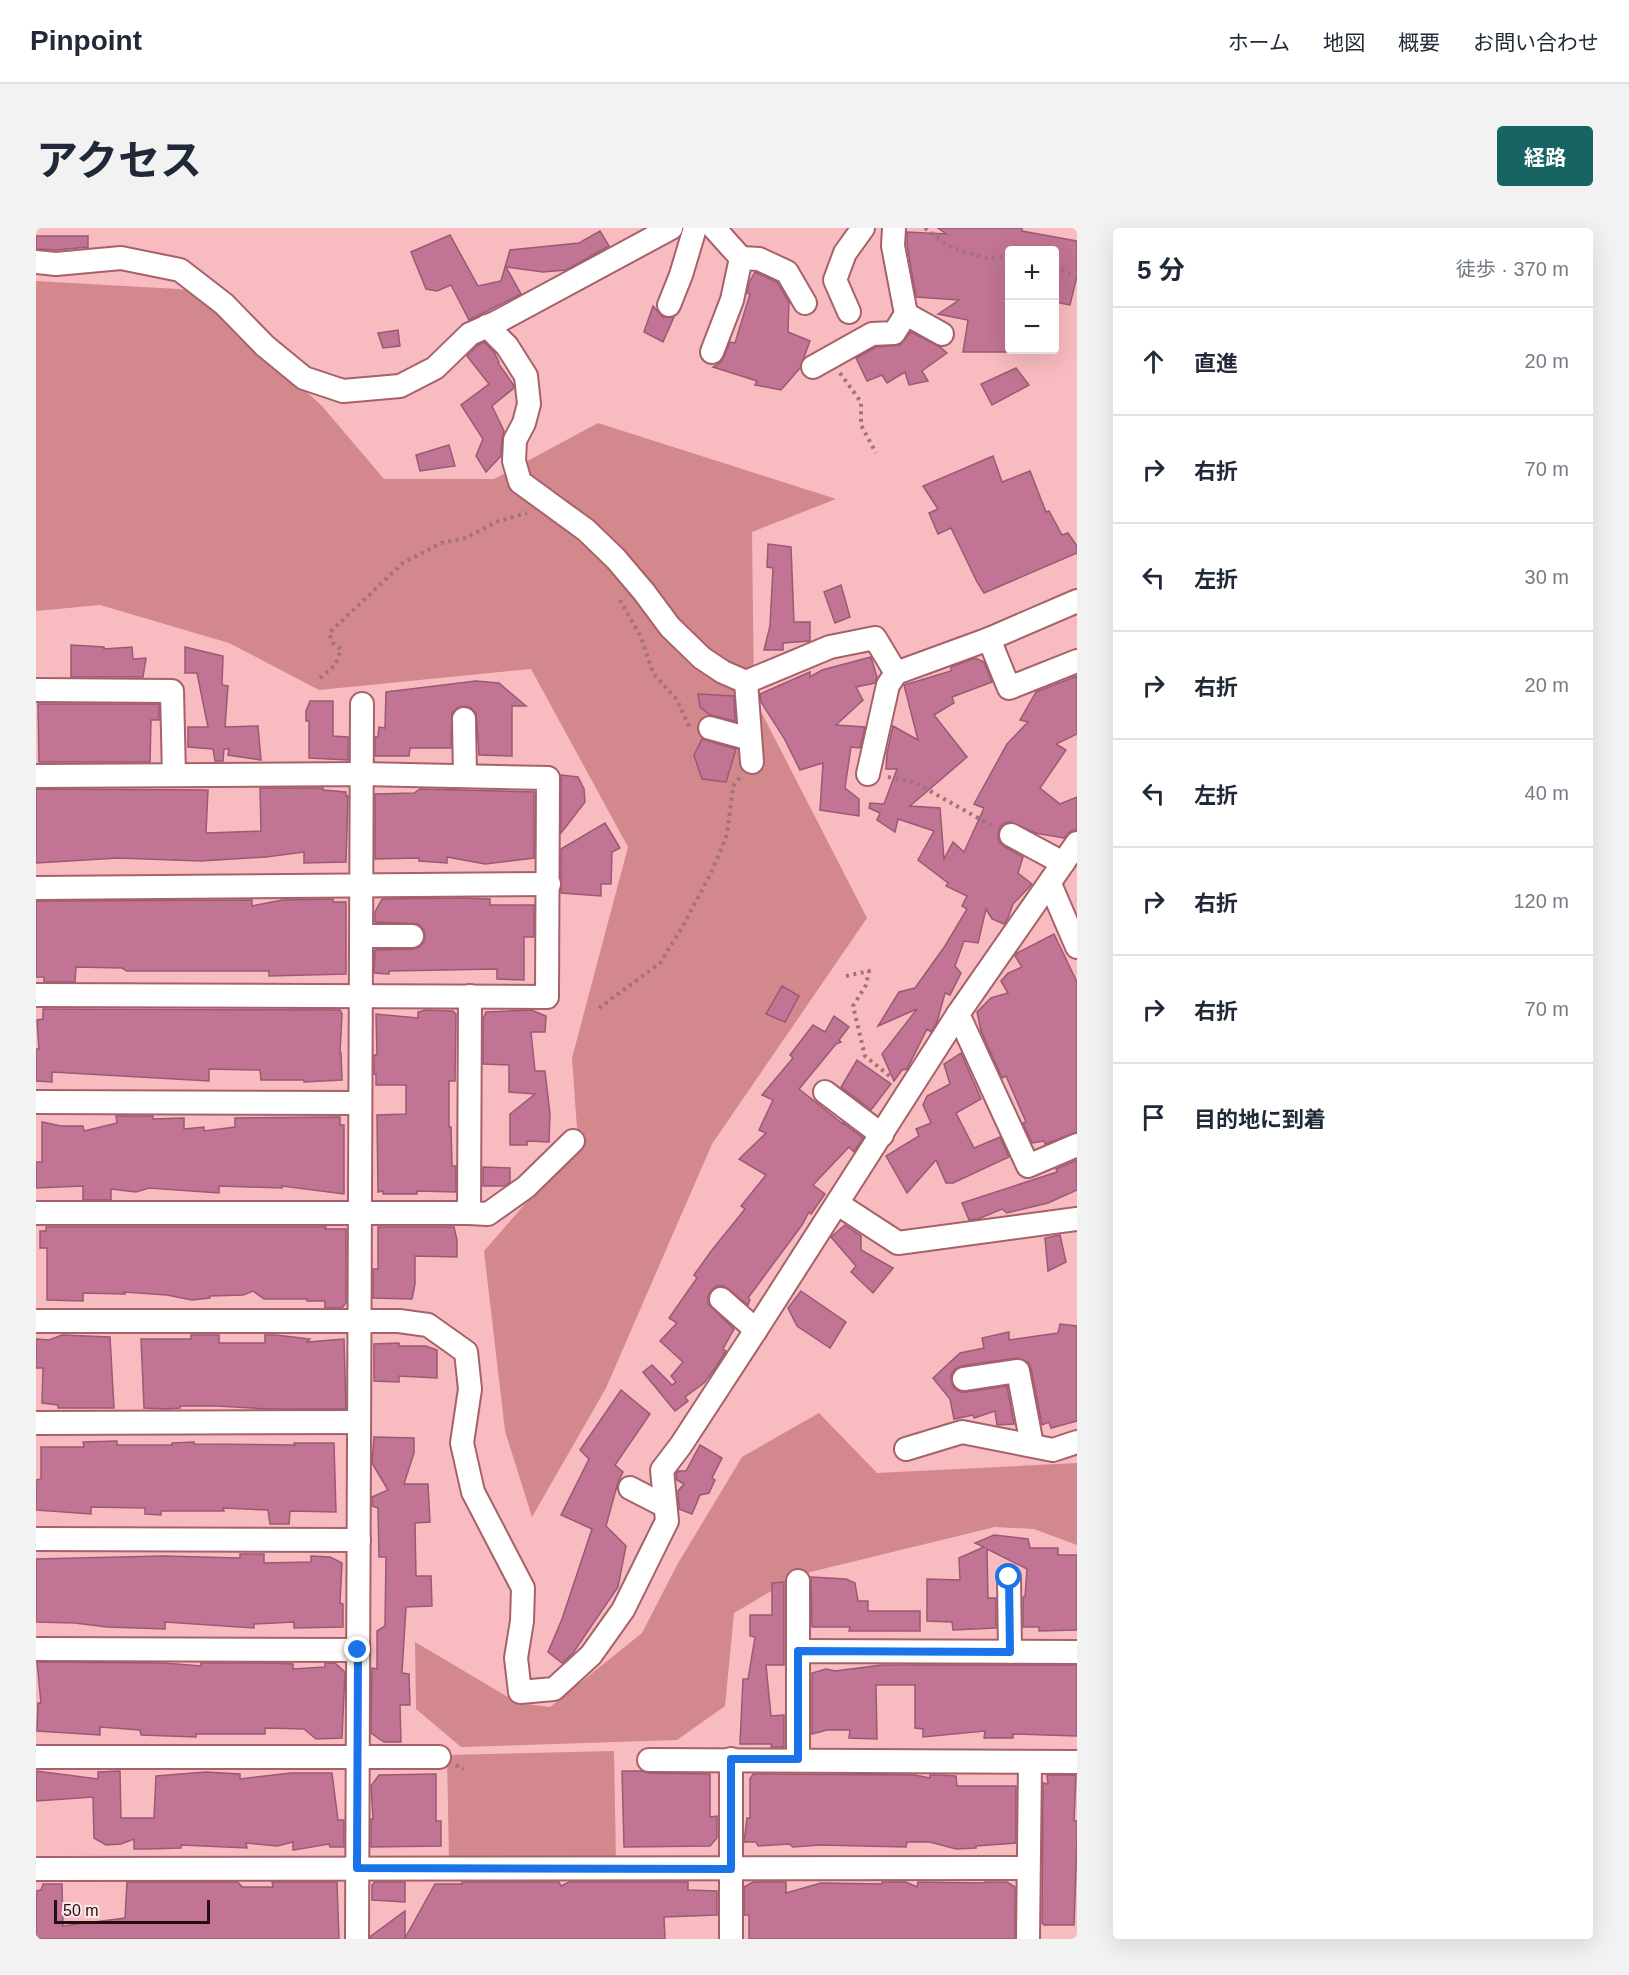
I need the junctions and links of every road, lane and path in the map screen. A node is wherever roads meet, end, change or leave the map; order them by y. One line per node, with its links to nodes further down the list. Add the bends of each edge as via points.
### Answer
1 (671, 228): 16 (street)
2 (695, 228): 13 (street)
3 (714, 228): 8 (street)
4 (863, 228): 14 (street, via 845,253 835,280)
5 (894, 228): 15 (street, via 893,246)
6 (925, 228): 7 (path, via 948,246 985,258)
7 (1005, 257)
8 (741, 258): 12 (street, via 759,259 787,272); 18 (street, via 732,300)
9 (36, 262): 16 (street, via 121,258 180,270 224,304 304,378 343,391 400,386 435,368 470,334)
10 (1059, 270): 11 (path)
11 (1077, 276)
12 (805, 303)
13 (669, 304)
14 (849, 312)
15 (906, 314): 17 (street); 19 (street, via 894,333 873,334)
16 (487, 326): 28 (street, via 507,346 526,376 529,404 515,440 514,461 520,482 586,530 702,658)
17 (942, 334)
18 (712, 352)
19 (821, 362): 20 (path, via 861,402 861,425)
20 (876, 453)
21 (535, 514): 27 (path, via 496,522 403,563 329,633 341,649 336,664)
22 (619, 599): 32 (path, via 641,637 653,673 677,700 690,728)
23 (1077, 601): 24 (street)
24 (989, 639): 25 (street, via 1009,688); 26 (street)
25 (1077, 662)
26 (896, 674): 28 (street, via 875,638 831,647); 36 (street, via 888,685)
27 (320, 678)
28 (746, 682): 33 (street)
29 (36, 690): 37 (street, via 172,691)
30 (362, 704): 35 (street)
31 (464, 719): 39 (street)
32 (710, 728): 33 (street)
33 (750, 738): 34 (street)
34 (752, 762): 55 (path, via 733,786 727,835 711,873 660,963)
35 (362, 774): 37 (street); 39 (street); 46 (street)
36 (868, 774)
37 (174, 775): 38 (street)
38 (36, 776)
39 (465, 776): 44 (street, via 548,778)
40 (914, 782): 41 (path)
41 (1011, 835): 43 (street)
42 (1077, 843): 43 (street)
43 (1063, 863): 45 (street)
44 (549, 884): 46 (street); 54 (street, via 547,997)
45 (1050, 884): 50 (street); 56 (street)
46 (361, 886): 47 (street); 48 (street)
47 (36, 888)
48 (361, 936): 49 (street); 53 (street)
49 (412, 936)
50 (1077, 947)
51 (846, 976): 58 (path, via 868,971 866,985 853,1006 865,1056)
52 (36, 995): 53 (street)
53 (361, 996): 54 (street); 60 (street)
54 (470, 996): 66 (street)
55 (599, 1008)
56 (958, 1014): 58 (street); 63 (street, via 1028,1166)
57 (825, 1092): 61 (street)
58 (909, 1092): 61 (street)
59 (36, 1102): 60 (street)
60 (360, 1103): 67 (street)
61 (882, 1135): 64 (street)
62 (573, 1141): 66 (street, via 526,1187 488,1214)
63 (1077, 1146)
64 (838, 1204): 68 (street, via 898,1243); 72 (street)
65 (36, 1213): 67 (street)
66 (469, 1213): 67 (street)
67 (360, 1214): 71 (street)
68 (1077, 1219)
69 (722, 1299): 72 (street)
70 (36, 1321): 71 (street)
71 (359, 1322): 74 (street); 80 (street, via 428,1325 466,1352 470,1389 462,1443 473,1492 523,1588 516,1658 520,1692 554,1689 591,1655 624,1610 667,1521)
72 (756, 1330): 80 (street, via 662,1470)
73 (964, 1379): 77 (street, via 1018,1371)
74 (359, 1422): 75 (street); 82 (street)
75 (36, 1423)
76 (1077, 1442): 77 (street, via 1053,1450)
77 (1032, 1446): 78 (street, via 962,1432)
78 (906, 1449)
79 (630, 1488): 80 (street)
80 (665, 1506)
81 (36, 1539): 82 (street)
82 (358, 1540): 86 (street)
83 (1009, 1577): 88 (street)
84 (798, 1581): 87 (street)
85 (36, 1649): 86 (street)
86 (358, 1650): 91 (street)
87 (798, 1651): 88 (street); 94 (street)
88 (1010, 1652): 89 (street)
89 (1077, 1652)
90 (36, 1757): 91 (street)
91 (357, 1757): 92 (street); 98 (street)
92 (439, 1757)
93 (731, 1759): 94 (street); 95 (street); 101 (street)
94 (798, 1759): 97 (street)
95 (649, 1760)
96 (1077, 1762): 97 (street)
97 (1029, 1763): 99 (street)
98 (357, 1868): 100 (street); 101 (street); 102 (street)
99 (1028, 1868): 101 (street); 104 (street)
100 (36, 1869)
101 (731, 1869): 103 (street)
102 (357, 1939)
103 (731, 1939)
104 (1028, 1939)

